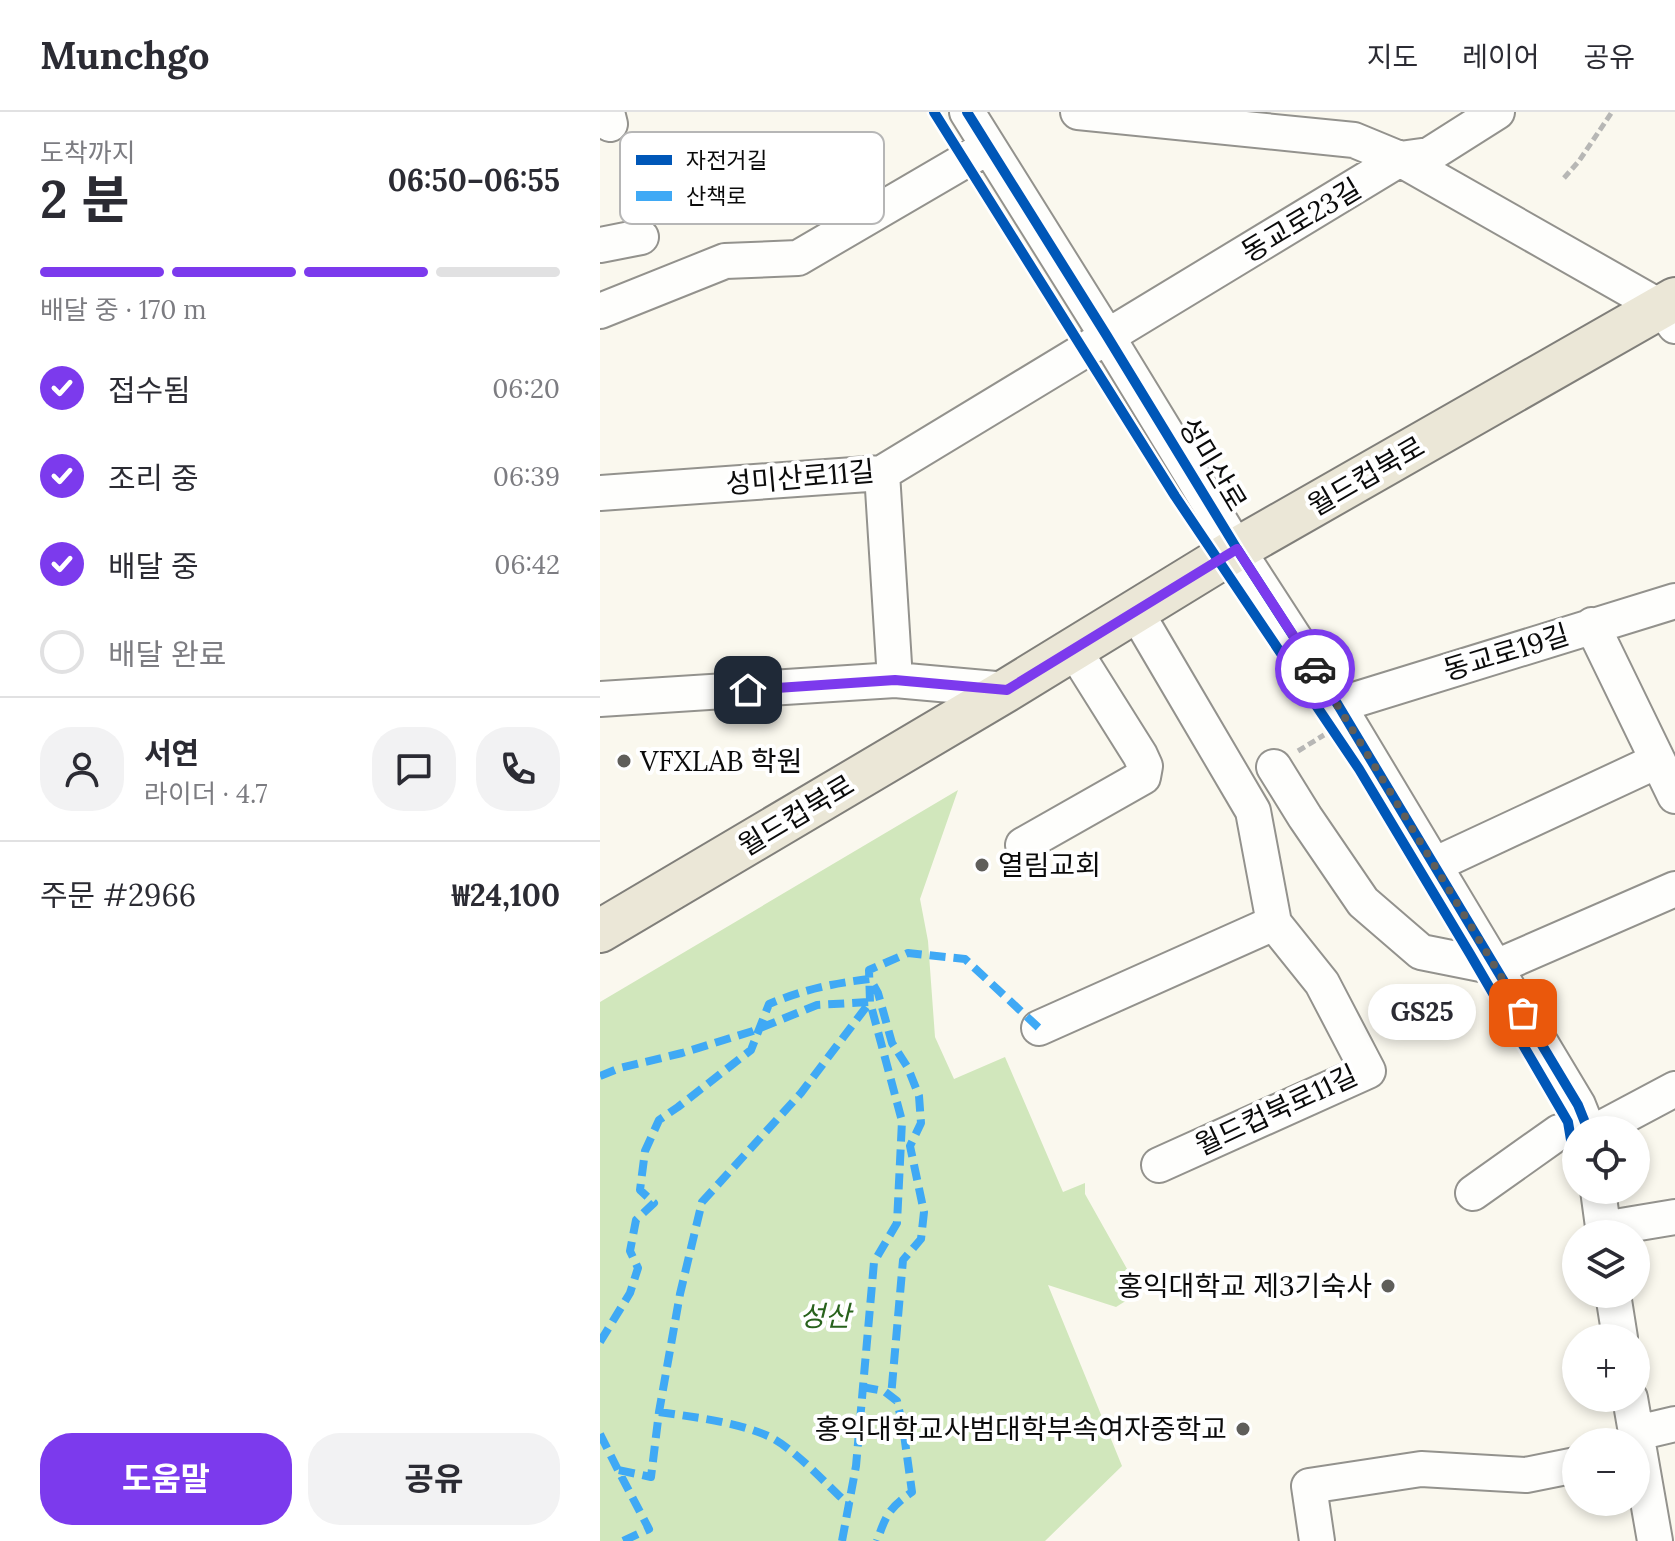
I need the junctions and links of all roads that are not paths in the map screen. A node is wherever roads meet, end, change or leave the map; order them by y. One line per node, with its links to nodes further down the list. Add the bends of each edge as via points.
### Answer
1 (967, 112): 4 (street, 성미산로)
2 (1078, 112): 5 (street, via 1354,140)
3 (1497, 112): 5 (street, 동교로23길, via 1429,155)
4 (988, 147): 6 (street); 12 (street, 성미산로)
5 (1400, 159): 11 (street, 월드컵북로); 12 (street, 동교로23길)
6 (884, 208)
7 (856, 224): 10 (street, via 798,258 725,261)
8 (641, 237): 9 (street)
9 (600, 245)
10 (600, 311)
11 (1671, 311): 15 (main road, 월드컵북로)
12 (1107, 336): 13 (street, 성미산로11길); 15 (street, 성미산로)
13 (882, 473): 14 (street, 성미산로11길); 20 (street)
14 (600, 493)
15 (1237, 549): 17 (main road, 월드컵북로); 23 (street, 성미산로)
16 (1675, 601): 18 (street, 동교로19길)
17 (1136, 612): 19 (main road, 월드컵북로); 30 (street, 월드컵북로11길, via 1253,811)
18 (1592, 625): 23 (street, 동교로19길); 24 (street)
19 (1074, 650): 21 (main road, 월드컵북로); 27 (street, via 1140,755 1143,777)
20 (895, 680): 21 (street); 22 (street)
21 (1007, 690): 31 (main road, 월드컵북로)
22 (600, 699)
23 (1342, 712): 28 (street, 성미산로)
24 (1657, 761): 26 (street); 28 (street)
25 (1274, 767): 32 (street, via 1363,902 1421,952)
26 (1675, 796)
27 (1023, 845)
28 (1434, 865): 32 (street, 성미산로)
29 (1675, 889): 32 (street)
30 (1274, 923): 33 (street); 38 (street, 월드컵북로11길, via 1322,983 1368,1071)
31 (600, 931)
32 (1496, 967): 35 (street, 성미산로, via 1578,1105)
33 (1039, 1028)
34 (1675, 1089): 36 (street)
35 (1576, 1116)
36 (1624, 1116)
37 (1562, 1138): 39 (street, 성미산로)
38 (1159, 1165)
39 (1473, 1193)
40 (1675, 1217): 41 (street)
41 (1650, 1222)
42 (1675, 1424): 43 (street)
43 (1650, 1440)
44 (1562, 1468): 46 (street, via 1526,1475 1421,1469 1309,1486)
45 (1650, 1513): 47 (street)
46 (1317, 1541)
47 (1655, 1541)

